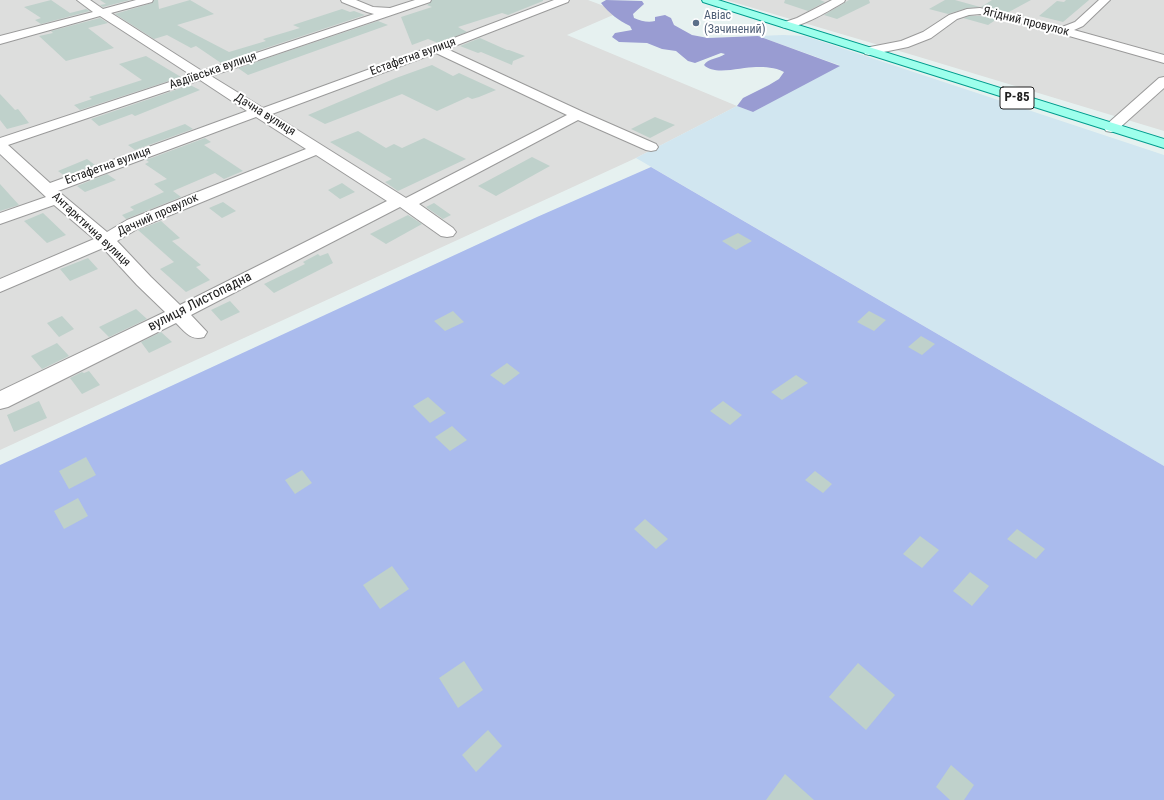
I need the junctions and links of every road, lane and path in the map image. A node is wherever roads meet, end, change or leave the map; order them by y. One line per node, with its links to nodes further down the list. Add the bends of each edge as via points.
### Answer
1 (82, 0): 10 (street, Дачна вулиця)
2 (148, 0): 10 (street)
3 (346, 0): 11 (street)
4 (426, 0): 11 (street, Авдіївська вулиця)
5 (564, 0): 16 (street, Естафетна вулиця)
6 (707, 0): 13 (main road, Р-85)
7 (840, 0): 13 (street)
8 (981, 0): 12 (street)
9 (1105, 0): 14 (street, via 1079,24)
10 (103, 12): 15 (street); 19 (street, Дачна вулиця)
11 (370, 15): 19 (street, Авдіївська вулиця)
12 (953, 17): 14 (street, Ягідний провулок, via 980,11); 17 (street, Ягідний провулок, via 914,40)
13 (786, 25): 17 (main road, Р-85)
14 (1062, 31): 18 (street, Ягідний провулок)
15 (0, 40)
16 (438, 49): 21 (street, Естафетна вулиця); 22 (street)
17 (869, 51): 23 (main road, Р-85)
18 (1164, 59)
19 (202, 74): 21 (street, Дачна вулиця); 24 (street, Авдіївська вулиця)
20 (1164, 81): 23 (street)
21 (260, 112): 28 (street, Дачна вулиця); 29 (street, Естафетна вулиця)
22 (578, 115): 27 (street); 30 (street, вулиця Листопадна)
23 (1111, 128): 25 (main road, Р-85)
24 (0, 143)
25 (1164, 144)
26 (0, 146): 29 (street, Антарктична вулиця)
27 (651, 147)
28 (318, 149): 30 (street, Дачна вулиця); 33 (street, Дачний провулок, via 133,224)
29 (52, 194): 31 (street, Естафетна вулиця); 33 (street, Антарктична вулиця)
30 (403, 202): 32 (street, Дачна вулиця); 35 (street, вулиця Листопадна)
31 (0, 219)
32 (447, 232)
33 (106, 240): 34 (street, Дачний провулок); 35 (street, Антарктична вулиця, via 144,282)
34 (0, 286)
35 (178, 314): 36 (street, Антарктична вулиця); 37 (street, вулиця Листопадна)
36 (197, 332)
37 (0, 401)

